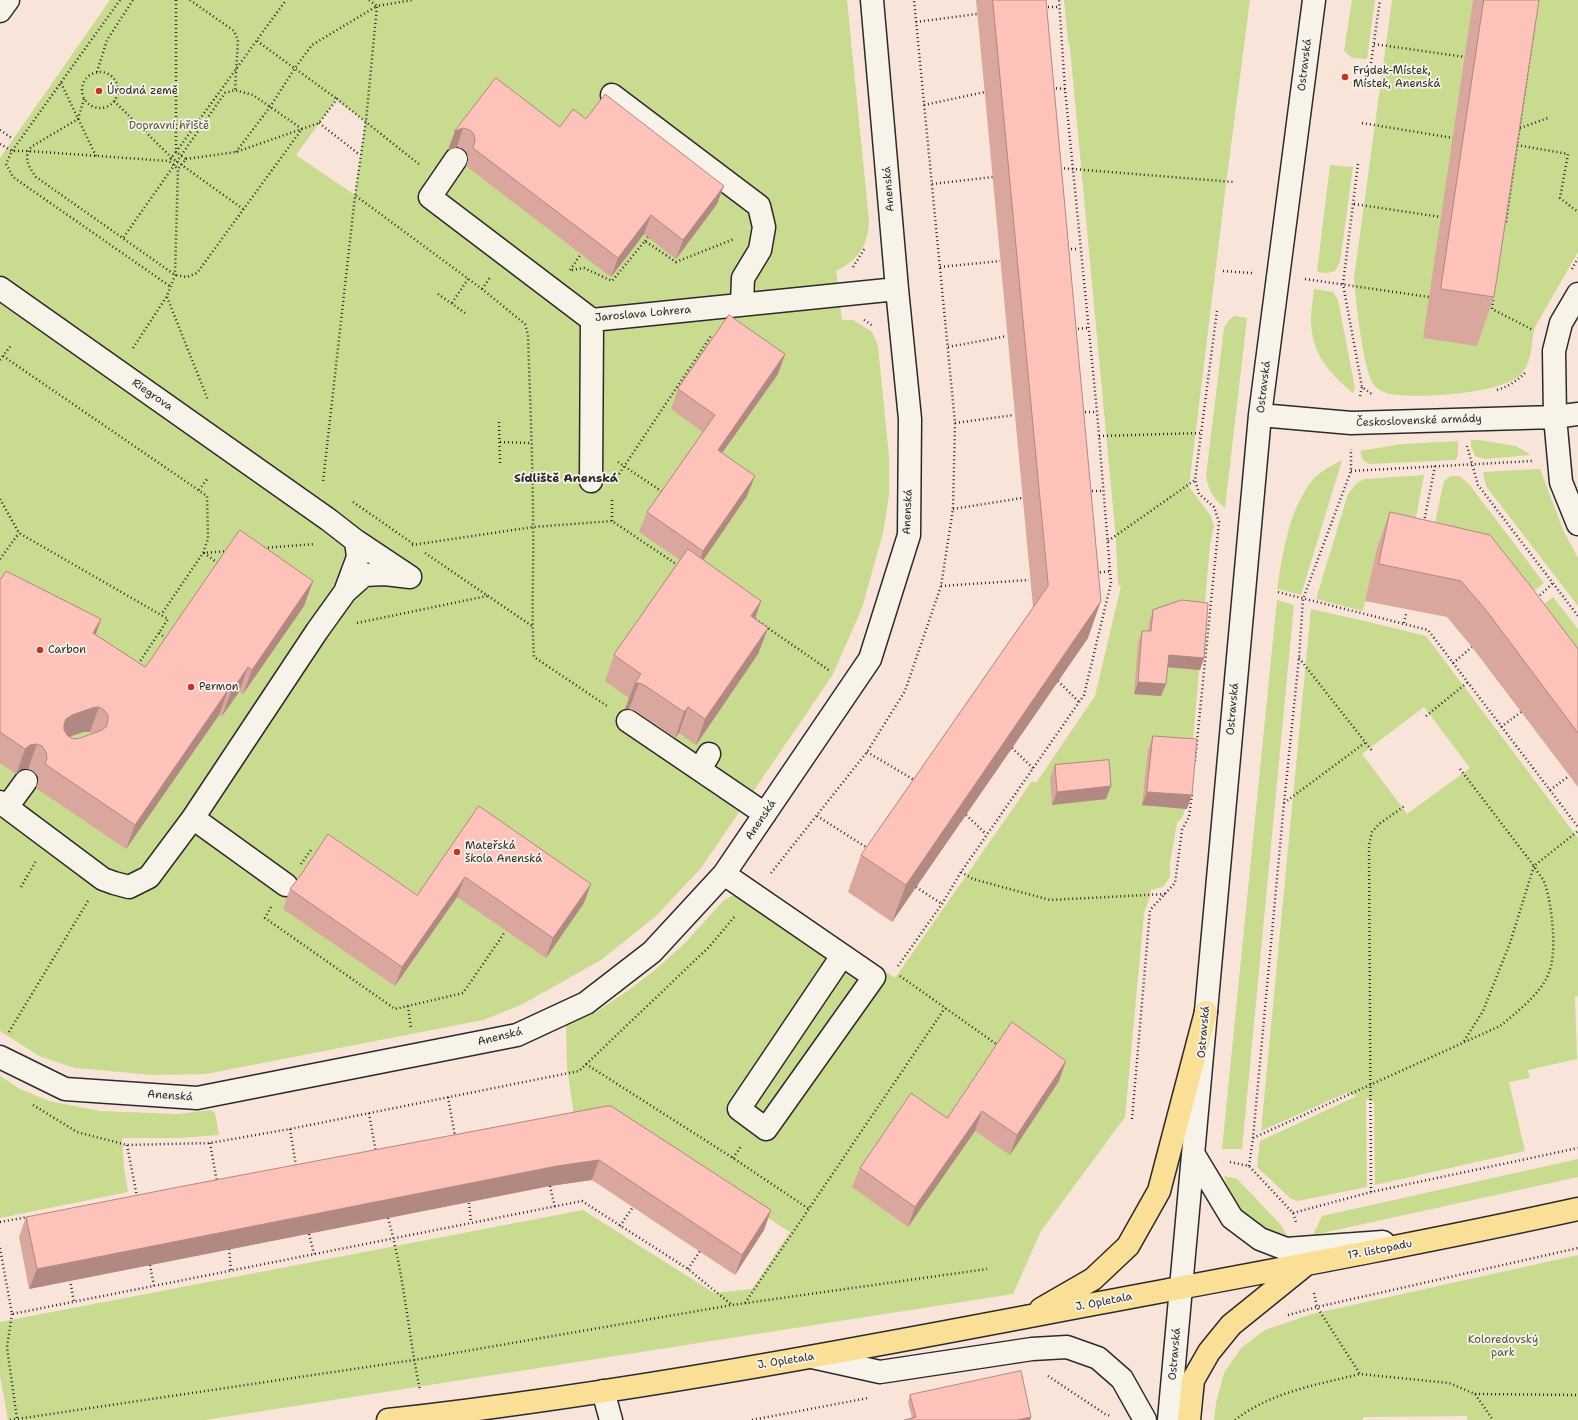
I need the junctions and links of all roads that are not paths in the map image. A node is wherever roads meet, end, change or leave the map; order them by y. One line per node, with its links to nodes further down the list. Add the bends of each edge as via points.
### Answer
1 (8, 0): 4 (street)
2 (872, 0): 8 (street, Anenská)
3 (1314, 0): 13 (street, Ostravská)
4 (0, 11)
5 (612, 95): 10 (street, via 759,206 764,227 760,250 743,278)
6 (456, 159): 11 (street, Jaroslava Lohrera, via 435,189)
7 (0, 288): 17 (street, Riegrova)
8 (897, 289): 10 (street, Jaroslava Lohrera); 22 (street, Anenská, via 910,419 908,535 870,659)
9 (1578, 295): 14 (street, via 1561,323 1554,350)
10 (742, 304): 11 (street, Jaroslava Lohrera)
11 (592, 320): 15 (street)
12 (1578, 414): 14 (street, Československé armády)
13 (1260, 415): 14 (street, Československé armády, via 1351,423); 27 (street, Ostravská)
14 (1555, 417): 16 (street, via 1561,482)
15 (591, 481)
16 (1578, 524)
17 (356, 541): 18 (street, via 358,557); 18 (street, Riegrova, via 410,577 385,574 364,576)
18 (345, 592): 23 (street)
19 (628, 721): 22 (street, via 705,762)
20 (26, 781): 21 (street)
21 (4, 805): 23 (street, via 103,879 129,887 149,878)
22 (765, 814): 24 (street, Anenská)
23 (192, 818): 25 (street)
24 (724, 874): 26 (street); 28 (street, Anenská, via 646,957 586,1003 516,1035 197,1098 64,1089)
25 (286, 885)
26 (842, 956): 26 (street, via 874,977 766,1129 739,1109)
27 (1206, 1012): 29 (street, Ostravská); 34 (main road, via 1159,1192 1128,1246 1092,1279)
28 (0, 1057)
29 (1194, 1155): 31 (street, via 1232,1218 1260,1239 1286,1249); 33 (street, Ostravská)
30 (1578, 1209): 31 (main road, 17. listopadu)
31 (1446, 1238): 32 (main road, 17. listopadu)
32 (1307, 1264): 33 (main road, 17. listopadu); 41 (main road, via 1230,1325 1209,1352 1194,1380)
33 (1181, 1288): 34 (main road, J. Opletala); 40 (street, Ostravská)
34 (1028, 1317): 35 (main road, J. Opletala)
35 (812, 1357): 36 (main road, J. Opletala); 39 (street, via 880,1372 1032,1349 1067,1347 1098,1358 1122,1379)
36 (603, 1390): 37 (main road, J. Opletala); 38 (street)
37 (388, 1420)
38 (611, 1420)
39 (1145, 1420)
40 (1169, 1420)
41 (1189, 1420)

